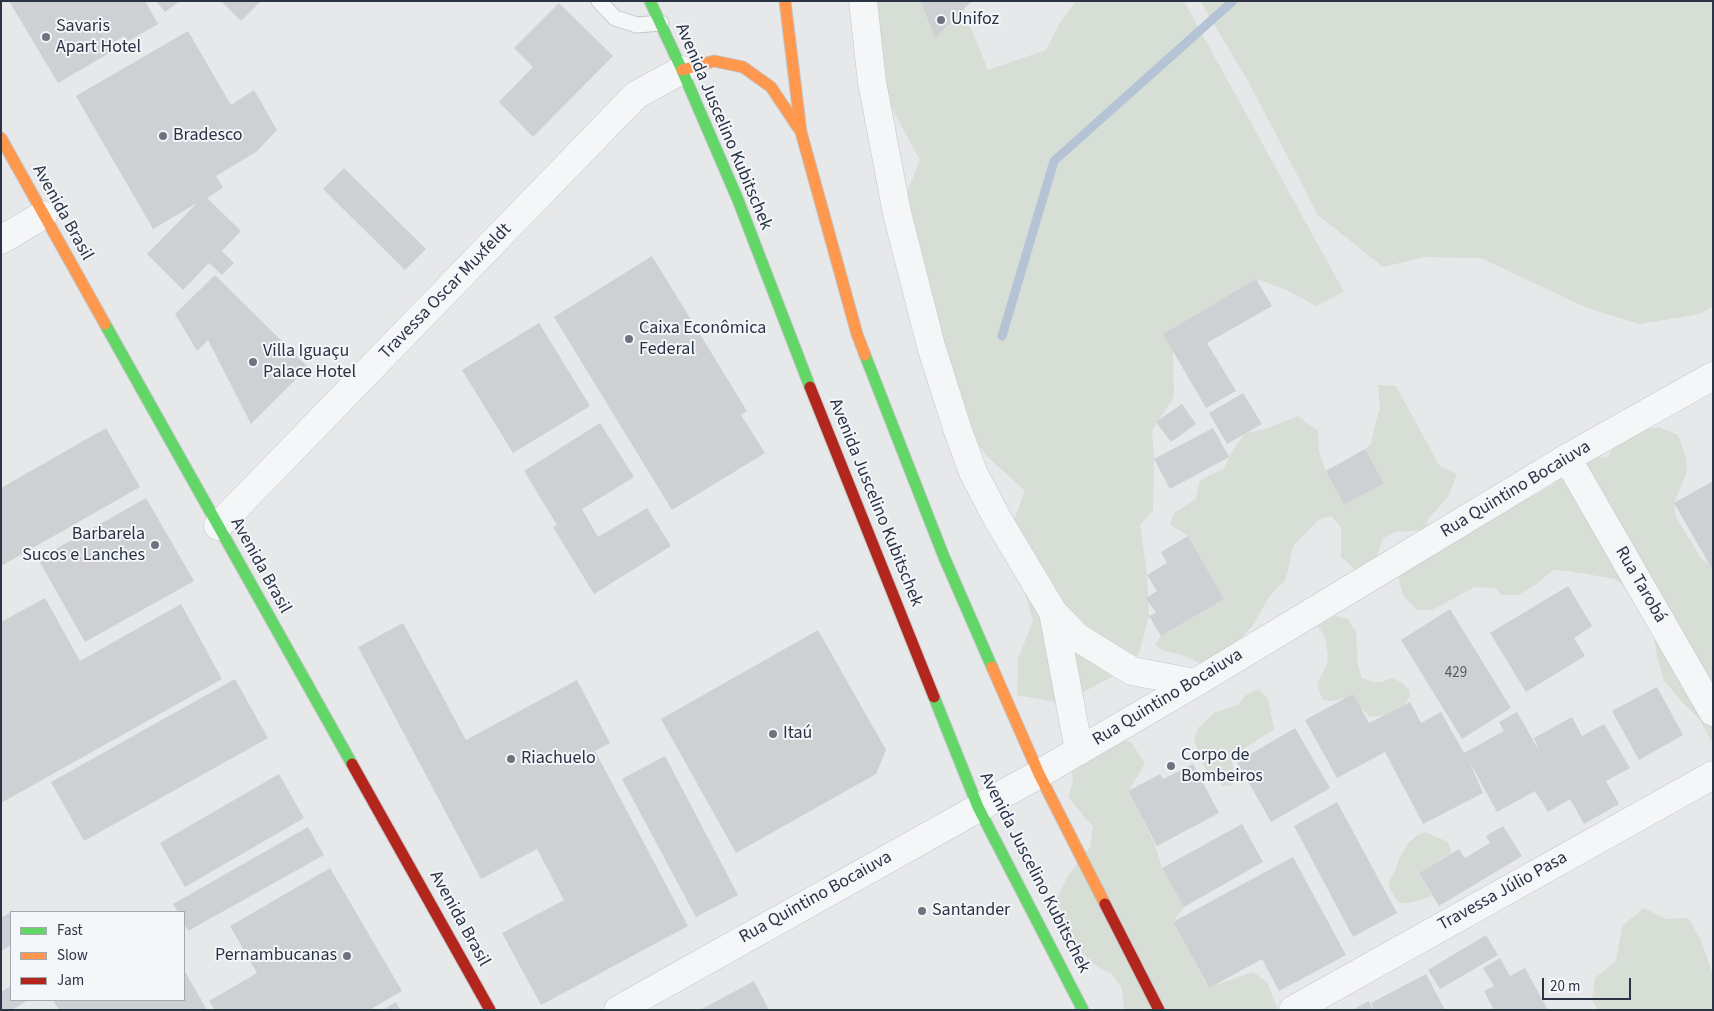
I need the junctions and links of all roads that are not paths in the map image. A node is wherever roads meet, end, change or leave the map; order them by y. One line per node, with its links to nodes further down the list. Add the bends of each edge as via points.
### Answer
1 (599, 1): 5 (lane, via 616,18 637,25)
2 (650, 1): 5 (main road, Avenida Juscelino Kubitschek)
3 (785, 1): 7 (main road)
4 (863, 1): 14 (street, via 872,82 897,213 930,346 973,472)
5 (661, 23): 6 (main road, Avenida Juscelino Kubitschek)
6 (682, 70): 7 (main road, via 714,62 743,67 771,87); 13 (street, Travessa Oscar Muxfeldt, via 636,95); 20 (main road, Avenida Juscelino Kubitschek, via 738,200 785,326)
7 (801, 132): 18 (main road, via 857,334 944,556)
8 (1, 138): 9 (main road, Avenida Brasil)
9 (43, 215): 10 (street); 13 (main road, Avenida Brasil)
10 (1, 240)
11 (1713, 376): 12 (street, Rua Quintino Bocaiuva)
12 (1567, 458): 15 (street, Rua Quintino Bocaiuva); 16 (street, Rua Tarobá)
13 (218, 526): 21 (main road, Avenida Brasil)
14 (1053, 612): 15 (street, via 1077,637 1132,671); 17 (street)
15 (1195, 683): 17 (street, Rua Quintino Bocaiuva)
16 (1713, 712)
17 (1079, 751): 18 (street, Rua Quintino Bocaiuva)
18 (1039, 774): 20 (street, Rua Quintino Bocaiuva); 24 (main road)
19 (1713, 775): 25 (street, Travessa Júlio Pasa)
20 (978, 807): 22 (street, Rua Quintino Bocaiuva); 23 (main road, Avenida Juscelino Kubitschek)
21 (490, 1010)
22 (618, 1010)
23 (1083, 1010)
24 (1159, 1010)
25 (1293, 1010)

